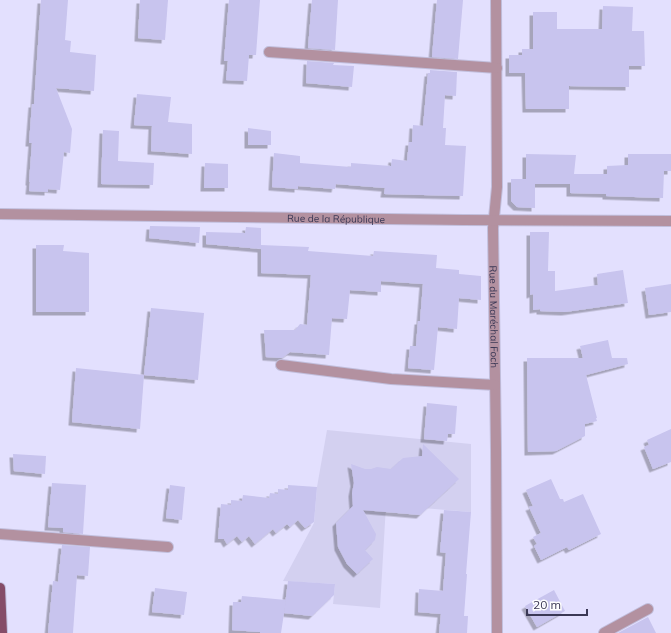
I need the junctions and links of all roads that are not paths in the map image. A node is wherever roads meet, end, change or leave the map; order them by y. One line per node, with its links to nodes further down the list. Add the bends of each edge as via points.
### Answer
1 (496, 0): 3 (street, Rue du Maréchal Foch)
2 (269, 52): 3 (street)
3 (497, 68): 5 (street, Rue du Maréchal Foch, via 497,187)
4 (0, 214): 5 (street, Rue de la République)
5 (494, 220): 6 (street, Rue de la République); 8 (street, Rue du Maréchal Foch)
6 (671, 221)
7 (281, 365): 8 (street, via 391,379)
8 (495, 385): 14 (street, Rue du Maréchal Foch)
9 (0, 534): 10 (street)
10 (168, 547)
11 (0, 588): 13 (main road)
12 (648, 609): 15 (street)
13 (2, 633)
14 (497, 633)
15 (604, 633)

